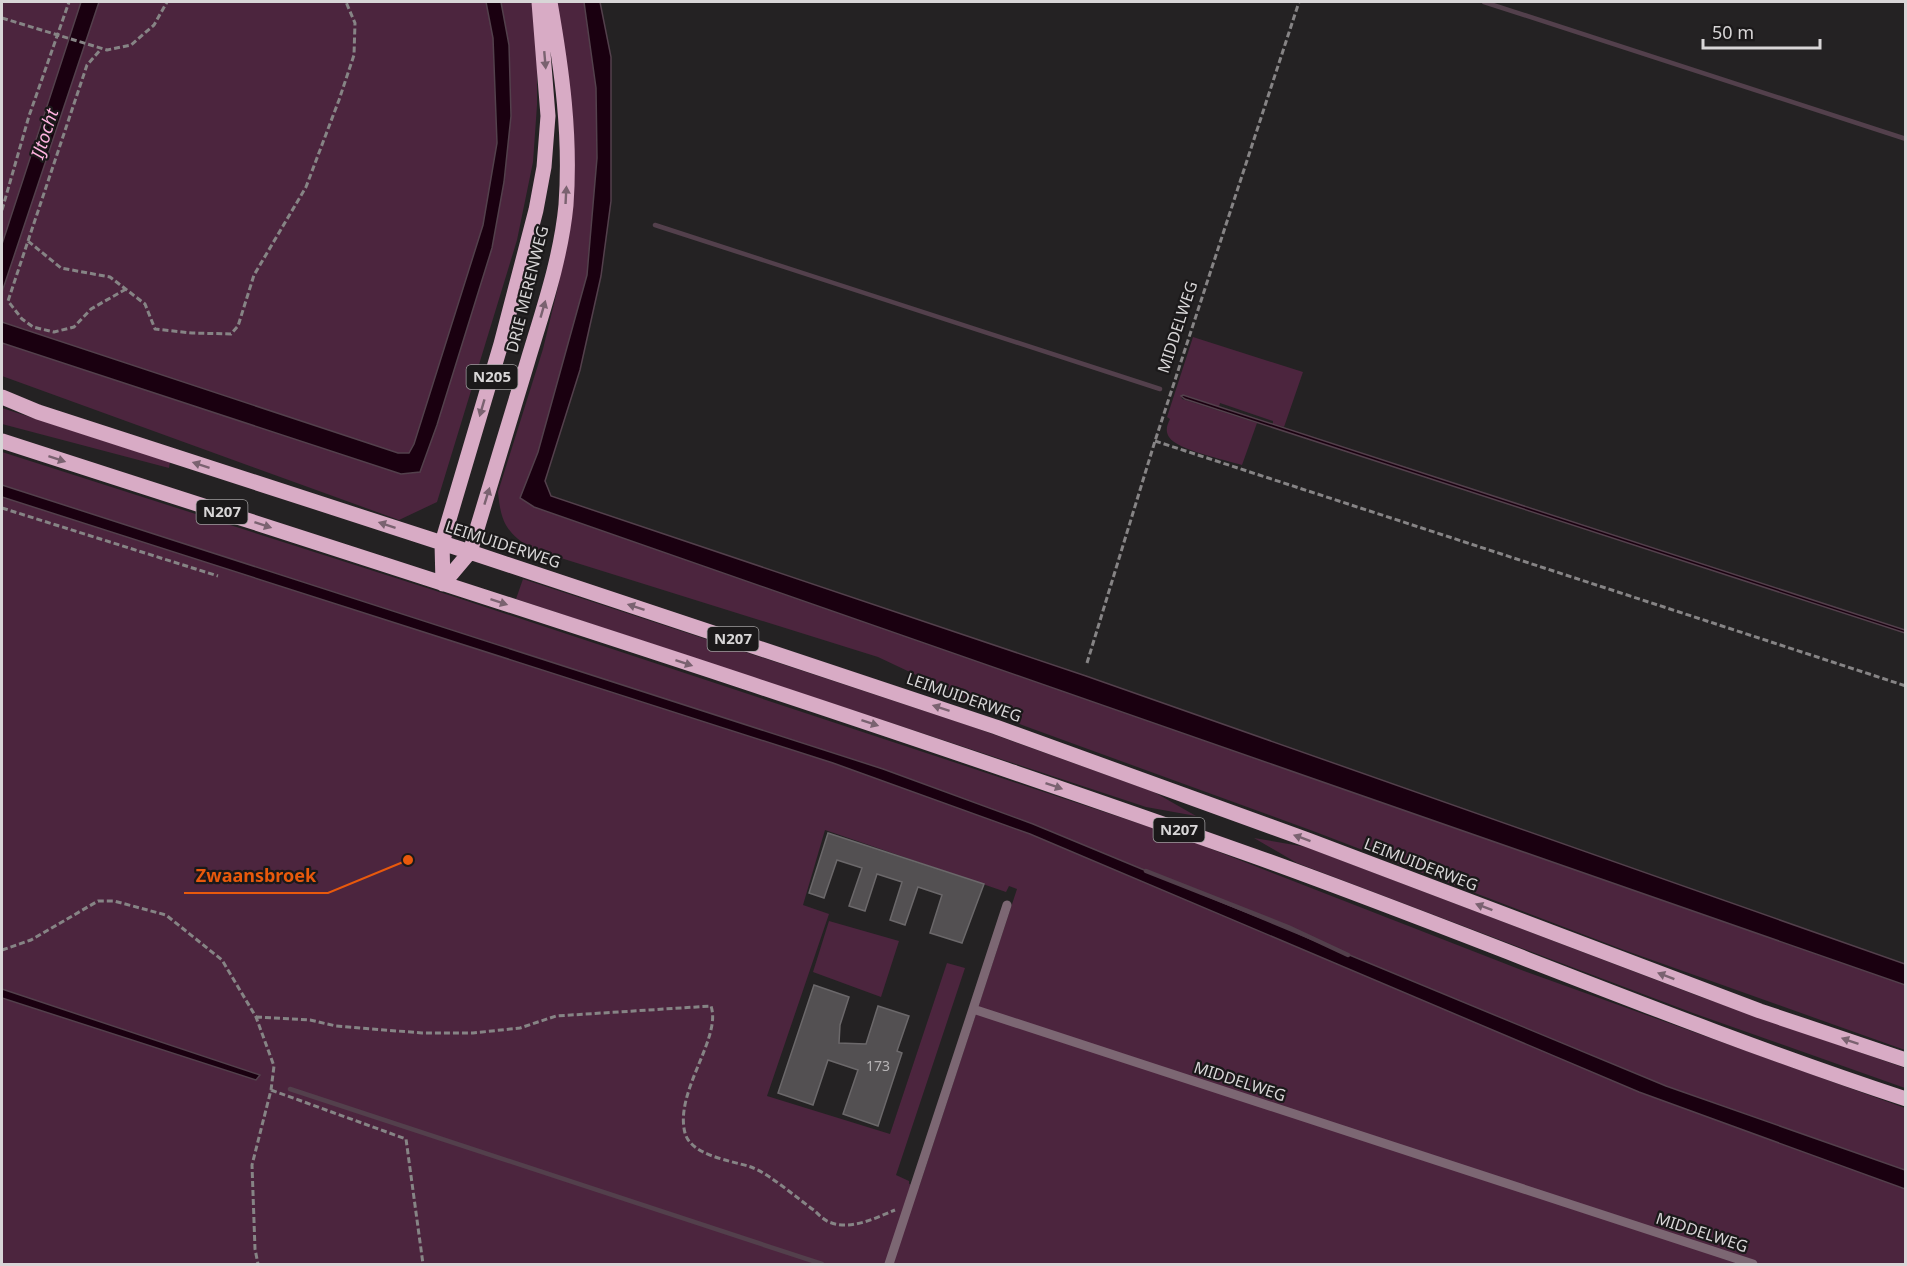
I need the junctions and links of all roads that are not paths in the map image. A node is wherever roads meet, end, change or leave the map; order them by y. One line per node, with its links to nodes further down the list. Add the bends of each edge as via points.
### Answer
1 (540, 2): 5 (main road, DRIE MERENWEG / N205, one-way to 5, via 548,116 537,210)
2 (550, 2): 6 (main road, DRIE MERENWEG / N205, one-way to 2, via 545,305 566,207 565,102)
3 (2, 397): 5 (main road, LEIMUIDERWEG / N207, one-way to 3)
4 (2, 441): 7 (main road, N207, one-way to 7)
5 (442, 543): 6 (main road, LEIMUIDERWEG / N207); 7 (main road, DRIE MERENWEG / N205)
6 (470, 552): 7 (main road, DRIE MERENWEG / N205); 10 (main road, LEIMUIDERWEG / N207, one-way to 6, via 1760,1011 996,726)
7 (443, 584): 11 (main road, N207, one-way to 11, via 956,751)
8 (1007, 905): 9 (lane)
9 (973, 1009): 12 (lane); 13 (lane, MIDDELWEG)
10 (1905, 1060)
11 (1905, 1099)
12 (889, 1264)
13 (1753, 1264)

